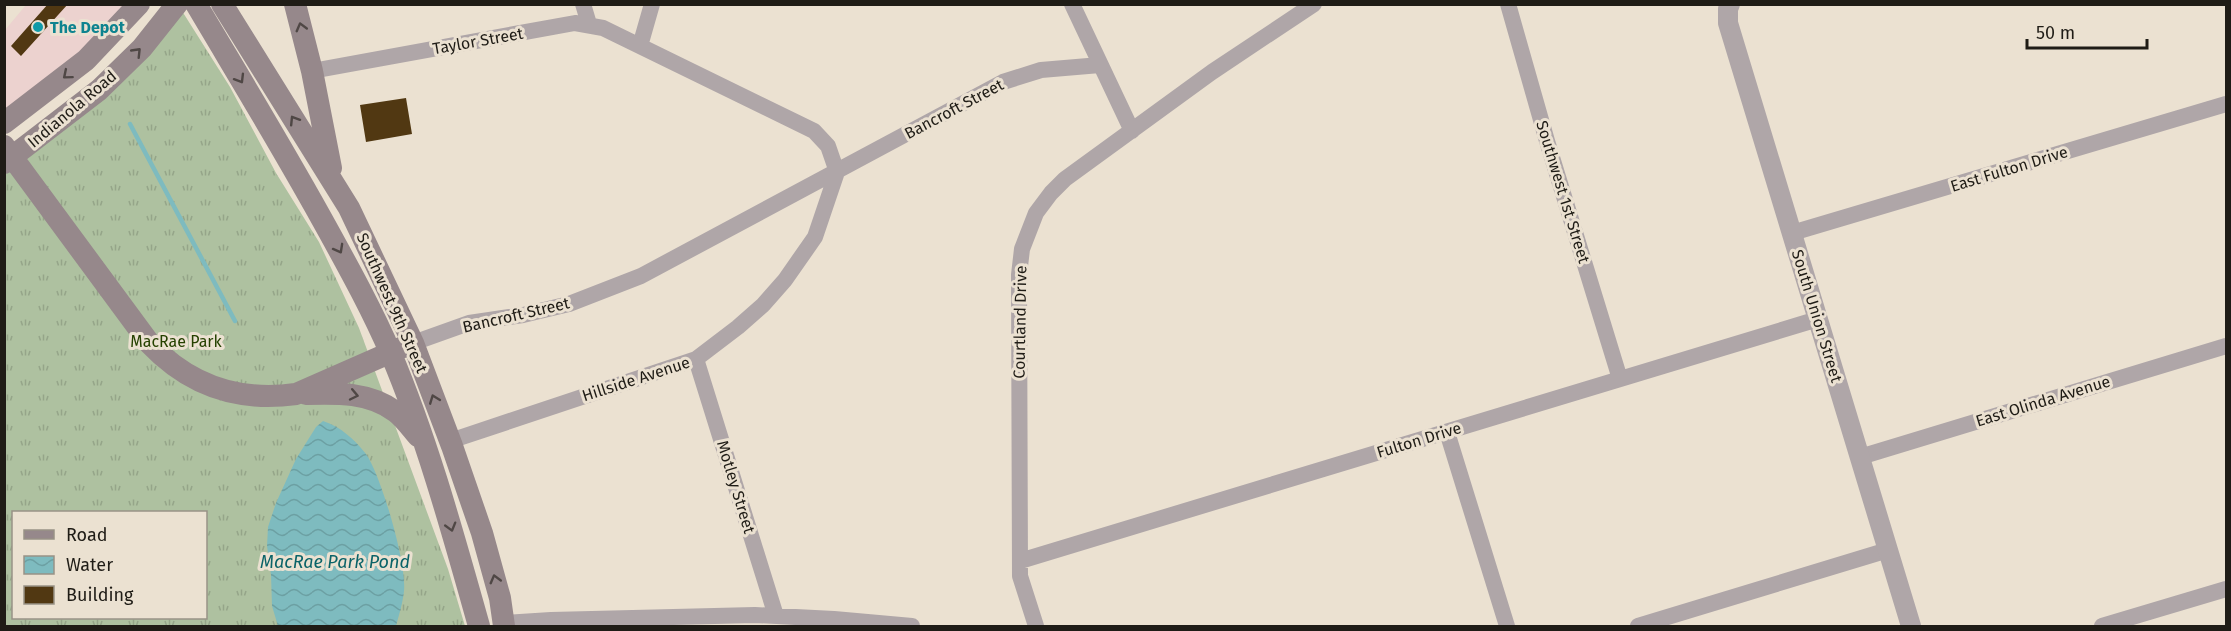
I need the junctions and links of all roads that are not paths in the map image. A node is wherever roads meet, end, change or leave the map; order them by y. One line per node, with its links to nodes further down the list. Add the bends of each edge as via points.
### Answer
1 (138, 4): 17 (main road, Indianola Road, one-way to 17, via 86,60)
2 (177, 4): 19 (main road, Indianola Road, one-way to 2, via 99,90 142,48)
3 (196, 4): 26 (main road, Southwest 9th Street, one-way to 26, via 316,209)
4 (294, 4): 15 (main road, one-way to 4)
5 (583, 4): 12 (street)
6 (652, 4): 13 (street)
7 (1072, 4): 14 (street)
8 (1314, 4): 18 (street)
9 (1508, 4): 28 (street, Southwest 1st Street)
10 (1730, 4): 22 (street, South Union Street, via 1728,23)
11 (224, 8): 21 (main road, Southwest 9th Street, one-way to 11)
12 (589, 24): 13 (street, Taylor Street); 15 (street, Taylor Street, via 575,23)
13 (640, 46): 20 (street, Taylor Street, via 814,131 828,146)
14 (1100, 65): 18 (street); 20 (street, Bancroft Street, via 1041,70 1003,82)
15 (312, 71): 21 (main road, via 326,151)
16 (2226, 104): 22 (street, East Fulton Drive)
17 (4, 123)
18 (1132, 131): 35 (street, Courtland Drive, via 1051,193 1036,213 1022,249)
19 (7, 156): 29 (main road, Bancroft Street, via 166,361 216,388 248,395)
20 (837, 172): 24 (street, Bancroft Street, via 613,288 569,304 469,323); 27 (street, Hillside Avenue, via 815,237 785,280 763,305)
21 (337, 187): 24 (main road, Southwest 9th Street)
22 (1792, 233): 23 (street, South Union Street)
23 (1818, 319): 28 (street, Fulton Drive); 32 (street, South Union Street)
24 (413, 343): 26 (main road, Bancroft Street); 31 (main road, Southwest 9th Street, one-way to 24)
25 (2226, 346): 32 (street, East Olinda Avenue)
26 (390, 353): 29 (main road, Bancroft Street); 33 (main road, Southwest 9th Street)
27 (696, 359): 31 (street, Hillside Avenue); 37 (street, Motley Street)
28 (1620, 379): 30 (street, Fulton Drive)
29 (296, 394): 33 (main road, one-way to 33, via 348,393 396,412 424,443)
30 (1447, 432): 35 (street, Fulton Drive); 43 (street)
31 (450, 441): 38 (main road, Southwest 9th Street, one-way to 31, via 482,533)
32 (1860, 457): 34 (street, South Union Street)
33 (438, 482): 40 (main road, Southwest 9th Street, one-way to 40)
34 (1888, 550): 39 (street); 44 (street, South Union Street)
35 (1020, 561): 42 (street, Courtland Drive, via 1020,576)
36 (2226, 589): 45 (street)
37 (776, 616): 38 (street, via 562,619); 41 (street)
38 (504, 625)
39 (1641, 626)
40 (479, 627)
41 (912, 627)
42 (1036, 627)
43 (1507, 627)
44 (1911, 627)
45 (2102, 627)

